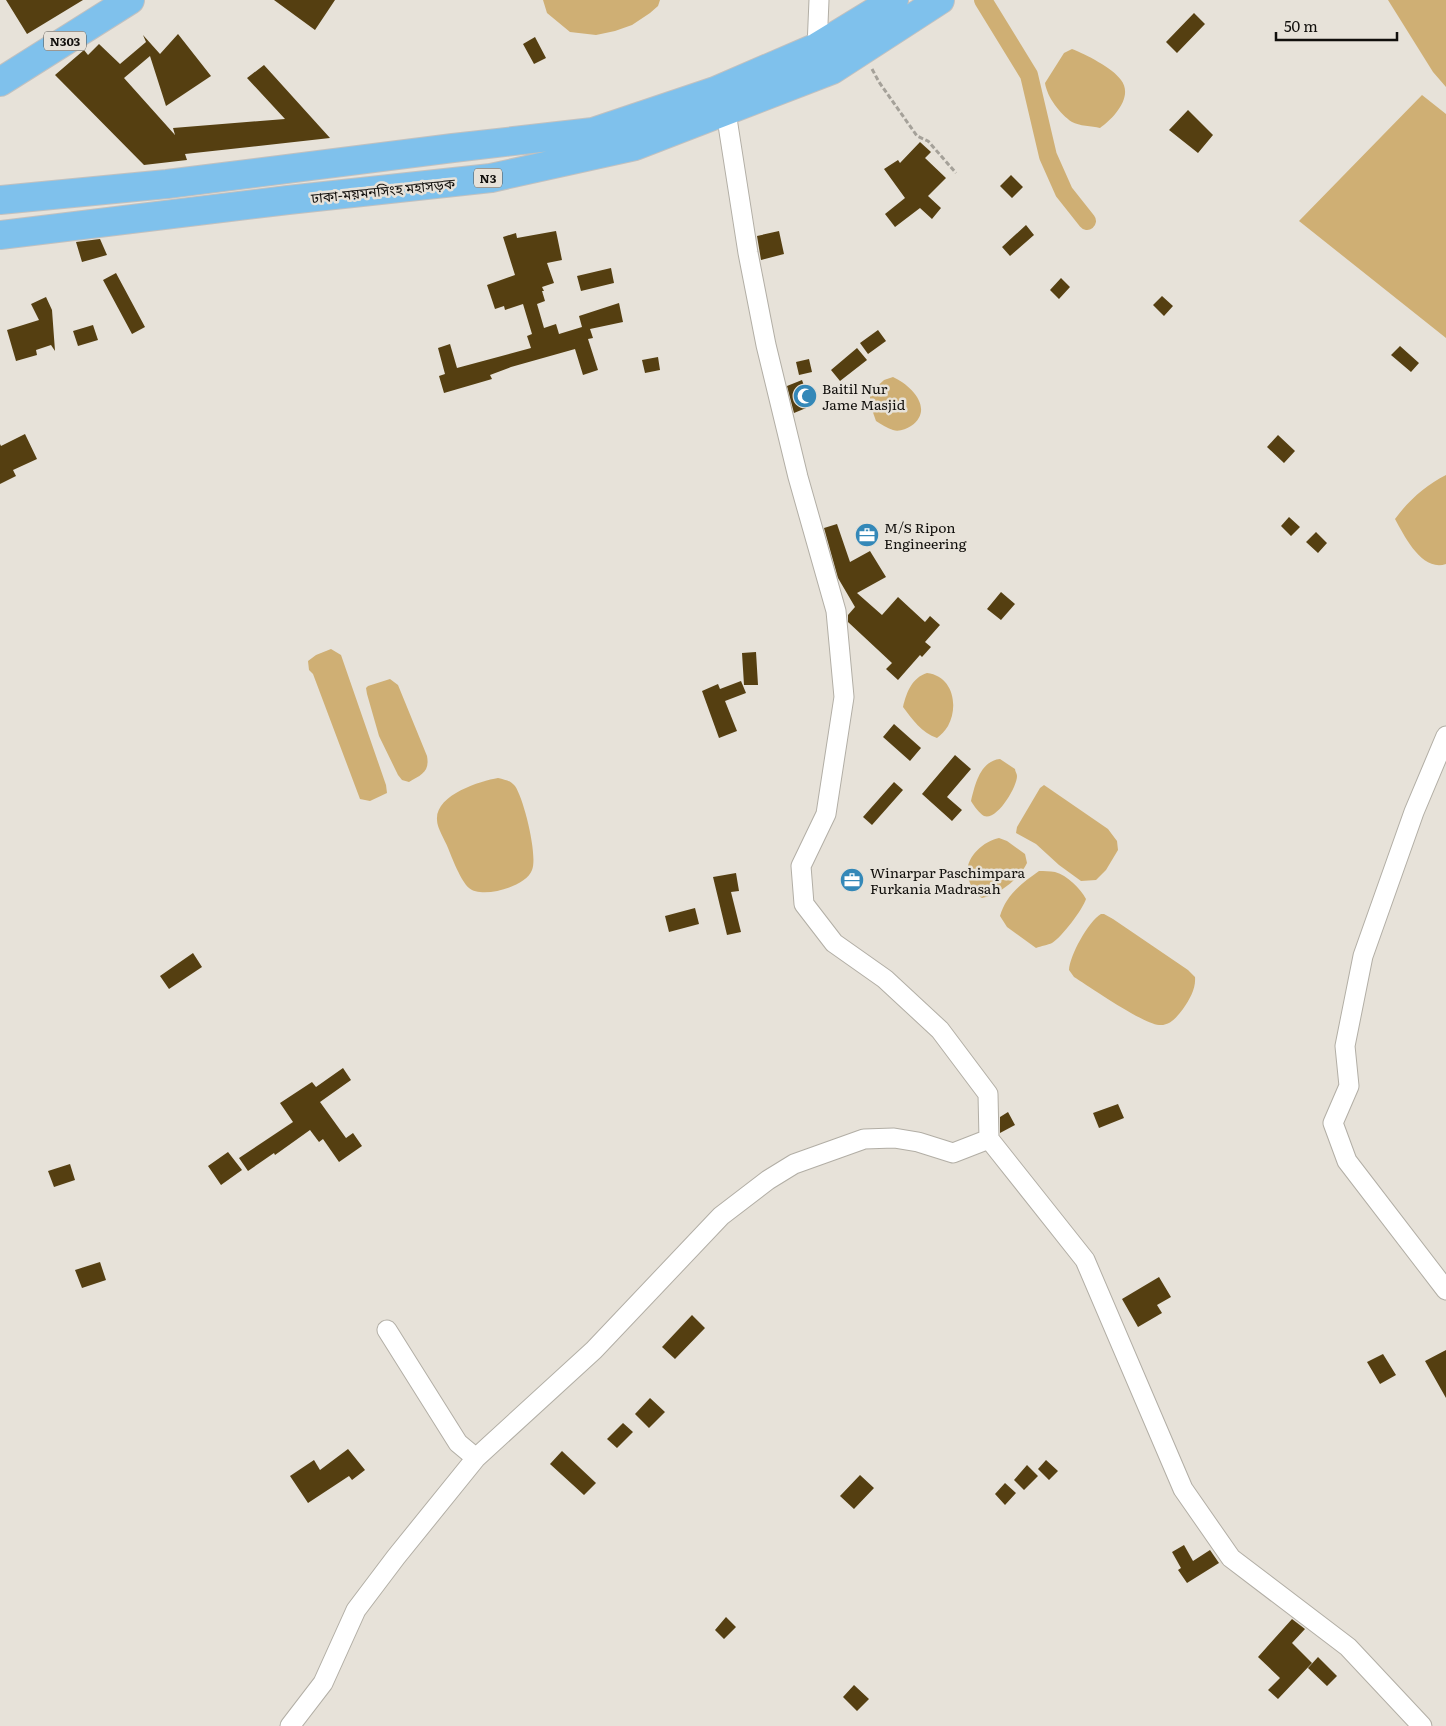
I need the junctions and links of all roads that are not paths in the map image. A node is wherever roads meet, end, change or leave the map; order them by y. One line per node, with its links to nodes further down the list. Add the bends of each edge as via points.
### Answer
1 (130, 0): 6 (highway, N303)
2 (819, 0): 5 (street)
3 (894, 0): 5 (highway)
4 (940, 0): 7 (highway, ঢাকা-ময়মনসিংহ মহাসড়ক / N3, via 832,70)
5 (817, 47): 8 (highway, via 715,91 593,132 167,184)
6 (0, 82)
7 (726, 112): 9 (highway, ঢাকা-ময়মনসিংহ মহাসড়ক / N3, via 635,146 491,178); 11 (street, via 766,345 798,478 836,611 844,697 826,814 801,866 804,904 834,943 886,979 940,1030 988,1094)
8 (0, 200)
9 (0, 235)
10 (1446, 736): 12 (street, via 1414,812 1363,956 1345,1046 1349,1086 1333,1123 1347,1161)
11 (989, 1139): 14 (street, via 953,1153 894,1138 864,1139 794,1164 768,1180 721,1216 594,1350); 16 (street, via 1085,1260 1184,1489 1231,1558 1348,1647)
12 (1446, 1290)
13 (387, 1330): 14 (street, via 458,1443)
14 (476, 1458): 15 (street, via 356,1610 323,1683)
15 (290, 1726)
16 (1422, 1726)

